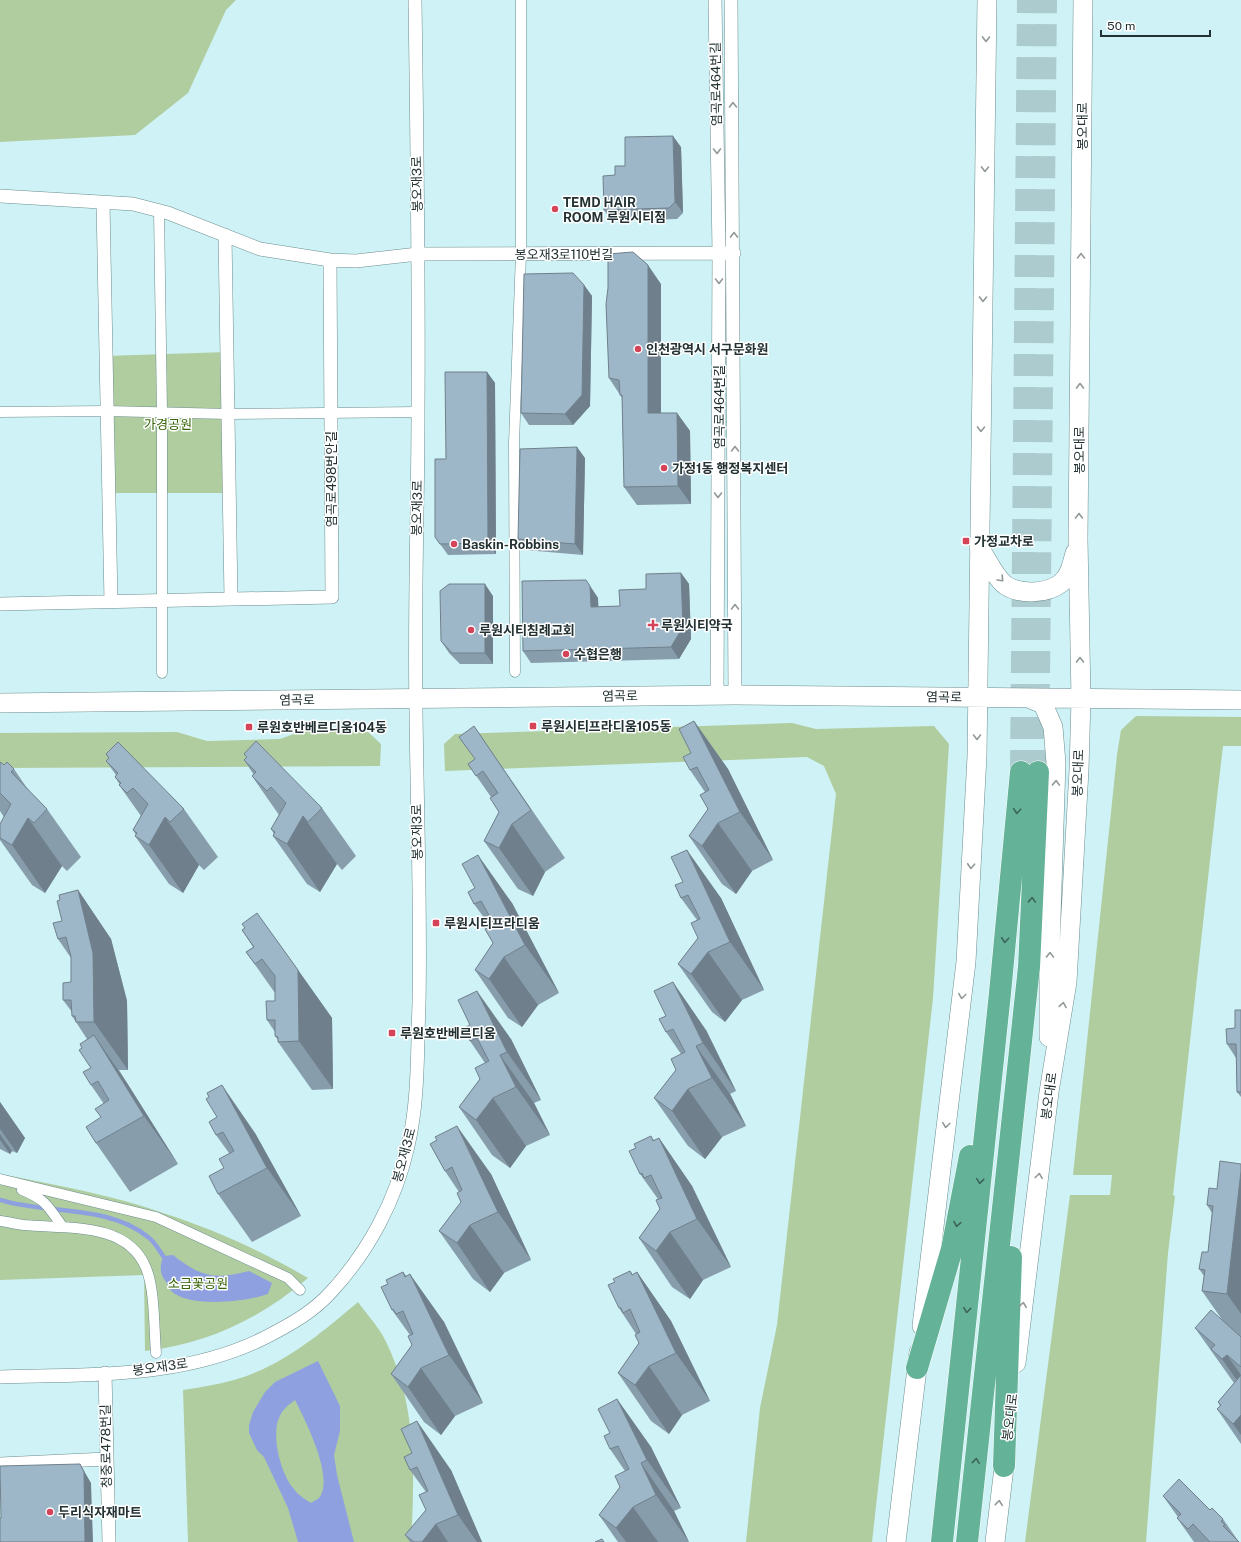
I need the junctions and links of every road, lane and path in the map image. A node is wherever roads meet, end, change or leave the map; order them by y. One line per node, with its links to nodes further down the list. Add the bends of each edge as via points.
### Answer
1 (415, 0): 13 (street, 봉오재3로)
2 (521, 0): 14 (street)
3 (715, 0): 11 (street, 염곡로464번길, one-way to 11)
4 (732, 0): 12 (street, 염곡로464번길, one-way to 4)
5 (987, 0): 23 (main road, one-way to 23)
6 (1083, 0): 22 (main road, 봉오대로, one-way to 6)
7 (0, 196): 8 (street, 봉오재3로110번길)
8 (103, 203): 9 (street, 봉오재3로110번길, via 133,204); 16 (street)
9 (159, 211): 10 (street, 봉오재3로110번길); 20 (street)
10 (225, 235): 15 (street, 봉오재3로110번길, via 260,249); 21 (street)
11 (719, 253): 12 (street, 봉오재3로110번길); 14 (street, 봉오재3로110번길); 29 (street, 염곡로464번길, one-way to 29)
12 (734, 253): 28 (street, 염곡로464번길, one-way to 12)
13 (418, 254): 14 (street, 봉오재3로110번길); 15 (street, 봉오재3로110번길, via 356,261); 19 (street, 봉오재3로)
14 (521, 254): 30 (street, via 514,443)
15 (330, 260): 18 (street, 염곡로498번안길)
16 (107, 411): 17 (street); 20 (street); 26 (street)
17 (0, 412)
18 (331, 412): 19 (street); 21 (street); 24 (street, 염곡로498번안길, via 332,597)
19 (418, 412): 35 (street, 봉오재3로)
20 (162, 413): 21 (street); 25 (street)
21 (228, 414): 24 (street)
22 (1078, 539): 23 (main road, one-way to 22, via 996,575 1006,585 1018,591 1033,592 1049,590 1061,583 1070,571); 36 (main road, 봉오대로, one-way to 22)
23 (979, 547): 33 (main road)
24 (232, 599): 25 (street, 염곡로498번안길)
25 (162, 601): 26 (street, 염곡로498번안길); 31 (street)
26 (111, 602): 27 (street, 염곡로498번안길)
27 (0, 604)
28 (735, 660): 29 (street, via 726,669); 32 (street, 염곡로464번길)
29 (718, 662): 32 (street, 염곡로464번길)
30 (515, 672)
31 (162, 673)
32 (726, 695): 33 (main road, 염곡로); 35 (main road, 염곡로)
33 (977, 698): 34 (main road, 염곡로); 47 (main road, one-way to 47, via 977,756 966,962)
34 (1028, 698): 36 (main road, 염곡로); 41 (main road, one-way to 34, via 1049,980 1056,762 1053,726 1043,704)
35 (416, 699): 38 (main road, 염곡로); 48 (street, 봉오재3로, via 420,971 417,1082 408,1146 389,1204 361,1256 316,1307 293,1323 255,1343 210,1359 156,1370)
36 (1081, 699): 37 (main road, 염곡로); 41 (main road, 봉오대로, one-way to 36, via 1067,982)
37 (1241, 700)
38 (0, 703)
39 (1029, 967): 40 (highway, one-way to 40, via 1029,772); 52 (highway, via 1013,1196); 56 (highway, one-way to 39)
40 (1000, 993): 47 (highway, one-way to 47, via 952,1249); 55 (highway, one-way to 55)
41 (1049, 1092): 52 (main road, 봉오대로, one-way to 41)
42 (0, 1180): 44 (street, via 40,1198); 45 (street, via 156,1218 288,1278)
43 (0, 1221): 44 (street, via 24,1225)
44 (62, 1226): 46 (street, via 83,1227 114,1236 135,1250 146,1269 153,1304)
45 (300, 1290)
46 (156, 1353)
47 (917, 1368): 54 (main road)
48 (105, 1373): 49 (street, 봉오재3로); 50 (street, 청중로478번길)
49 (0, 1376)
50 (106, 1459): 51 (street); 53 (street, 청중로478번길)
51 (0, 1464)
52 (1004, 1466): 57 (main road, 봉오대로, one-way to 52)
53 (109, 1542)
54 (896, 1542)
55 (942, 1542)
56 (967, 1542)
57 (995, 1542)

